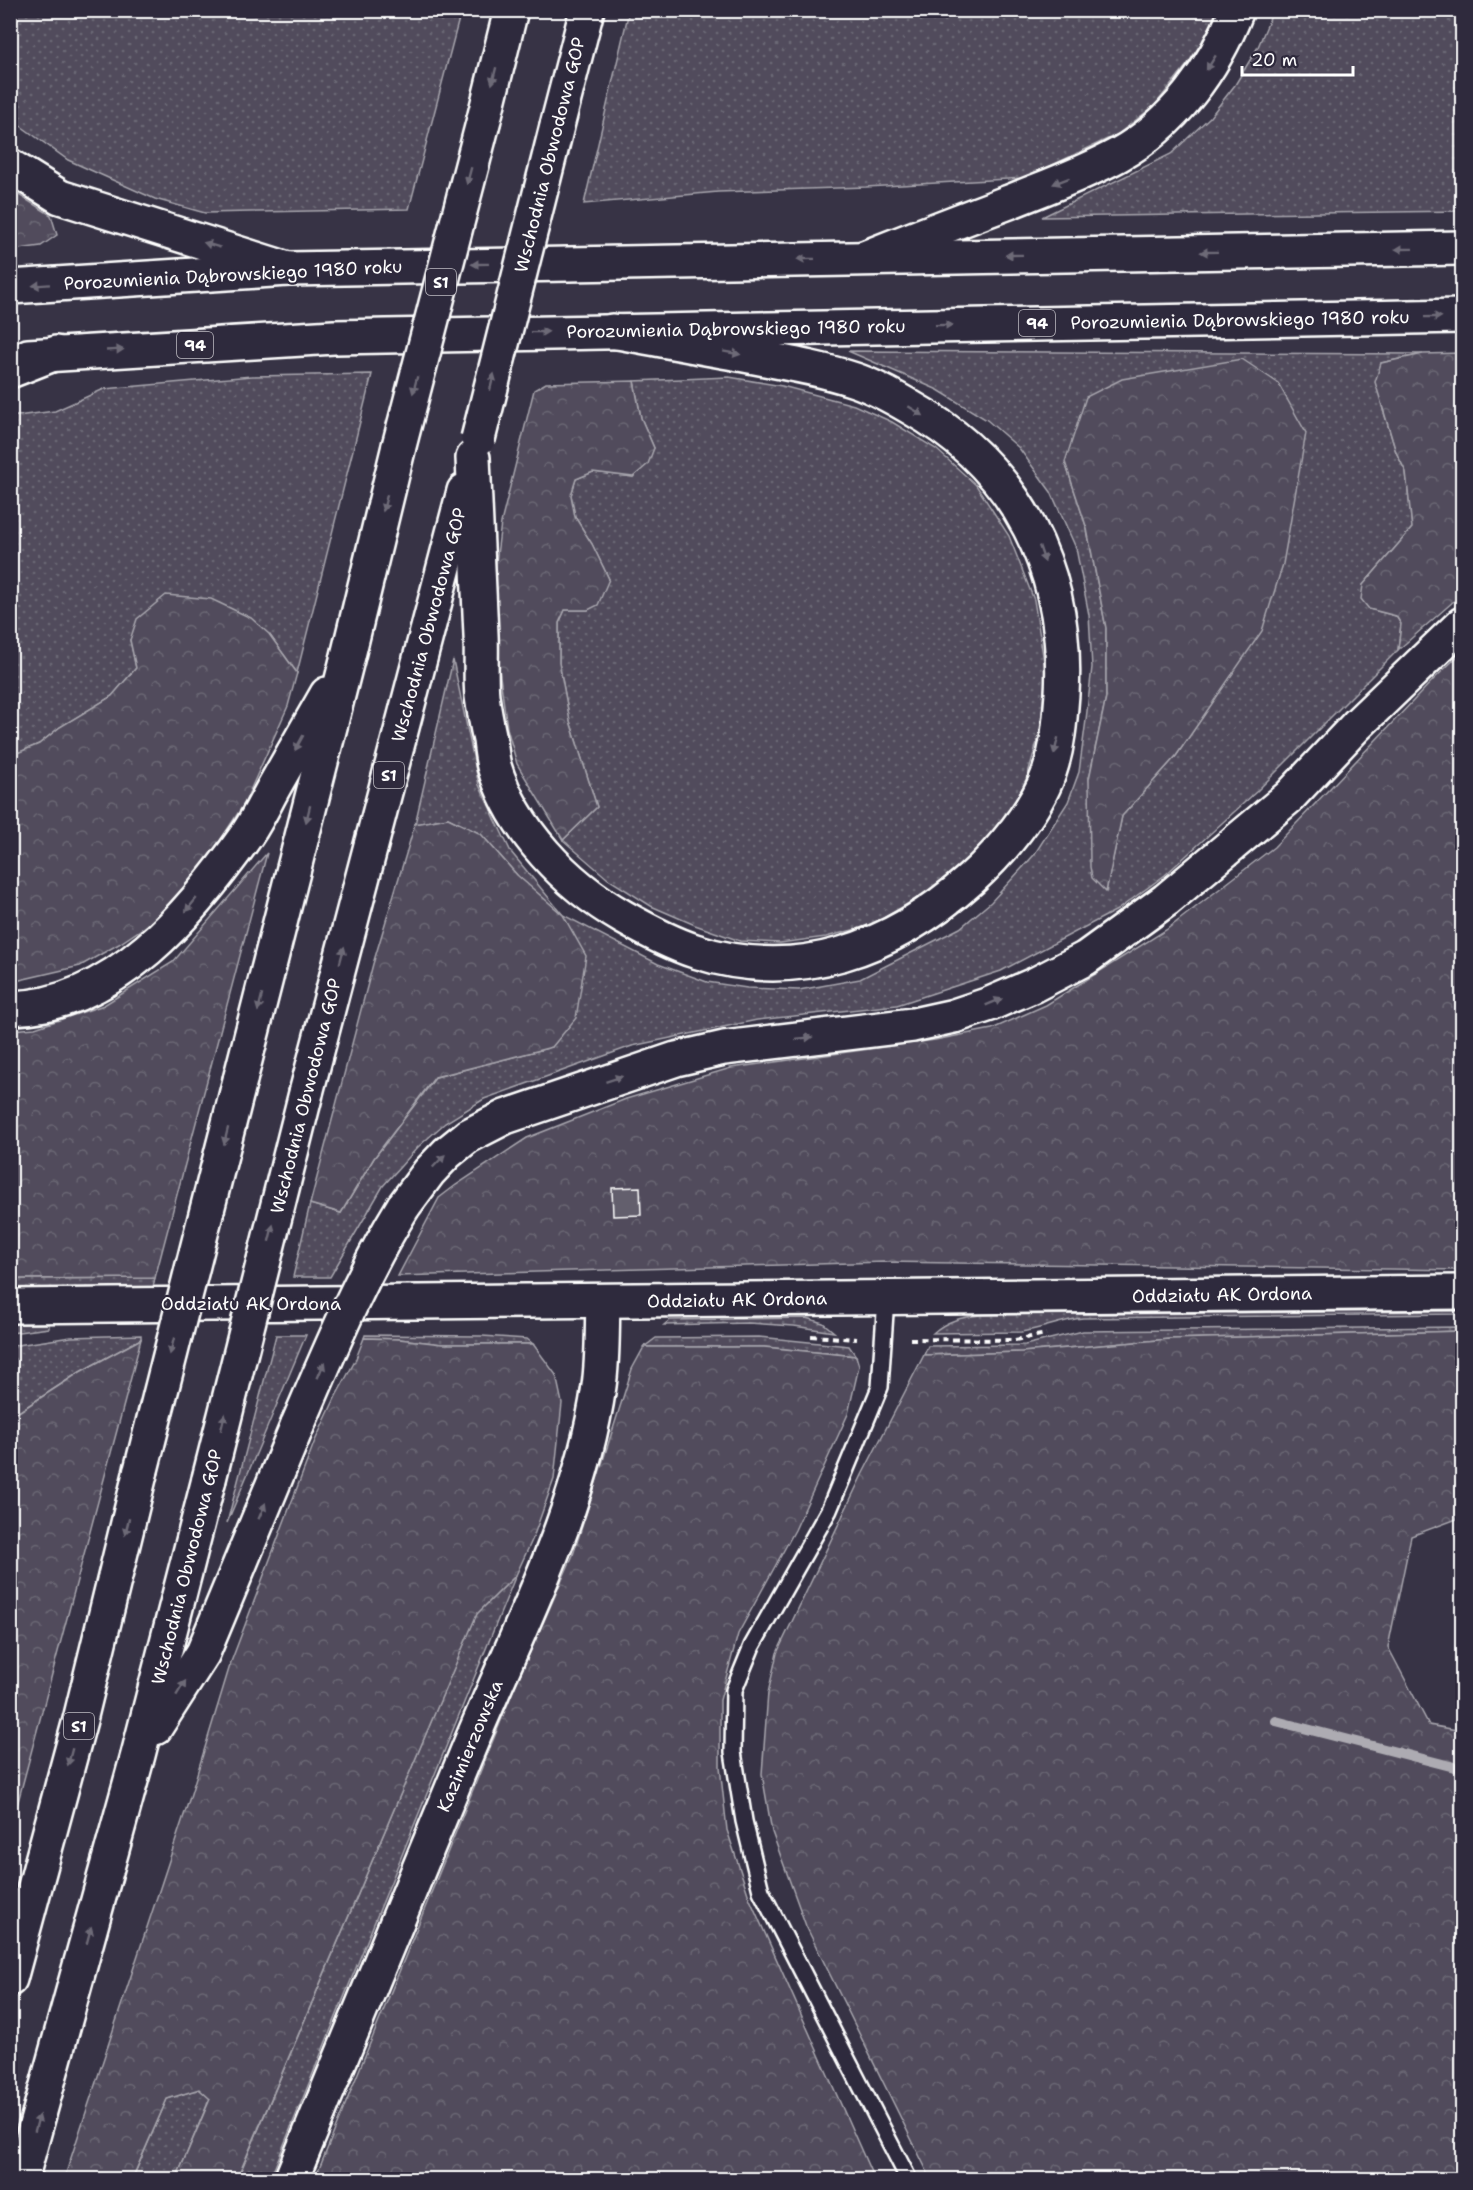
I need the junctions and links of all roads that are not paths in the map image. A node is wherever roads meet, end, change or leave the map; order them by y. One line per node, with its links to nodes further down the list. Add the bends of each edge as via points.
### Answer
1 (587, 10): 14 (main road, Wschodnia Obwodowa GOP / S1, one-way to 1, bridge)
2 (1237, 10): 6 (main road, one-way to 6, via 1220,48 1180,106 1120,154 1081,174)
3 (506, 18): 16 (main road, S1, one-way to 16, bridge)
4 (10, 166): 7 (main road, one-way to 4, via 60,196)
5 (1462, 248): 6 (main road, Porozumienia Dąbrowskiego 1980 roku, one-way to 6)
6 (864, 258): 7 (main road, Porozumienia Dąbrowskiego 1980 roku, one-way to 7)
7 (288, 269): 8 (main road, Porozumienia Dąbrowskiego 1980 roku, one-way to 8)
8 (10, 287)
9 (1462, 316): 10 (main road, Porozumienia Dąbrowskiego 1980 roku / 94, one-way to 9)
10 (612, 331): 11 (main road, Porozumienia Dąbrowskiego 1980 roku / 94, one-way to 10, via 334,337); 14 (main road, one-way to 14, via 788,363 857,381 911,407 951,434 983,461 1013,498 1041,549 1058,612 1063,679 1060,728 1048,775 1021,826 987,865 954,894 882,940 834,957 795,963 747,962 695,952 652,933 599,903 556,866 516,817 494,766 482,693)
11 (57, 353): 12 (main road, Porozumienia Dąbrowskiego 1980 roku / 94); 13 (main road)
12 (10, 358)
13 (10, 370)
14 (476, 448): 22 (main road, Wschodnia Obwodowa GOP / S1, one-way to 14, bridge, via 306,1093)
15 (1462, 624): 22 (main road, one-way to 15, bridge, via 203,1653 339,1327 385,1236 429,1172 447,1153 468,1136 505,1117 676,1059 724,1048 913,1025 954,1016 1034,985 1086,958 1166,900 1289,797)
16 (348, 656): 17 (main road, one-way to 17, via 249,832 188,910 141,957 100,983 58,1000); 23 (main road, S1, one-way to 23, bridge, via 80,1719)
17 (10, 1008)
18 (1462, 1292): 19 (main road, Oddziału AK Ordona)
19 (886, 1298): 20 (main road, Oddziału AK Ordona); 26 (lane, via 880,1387 829,1510 752,1646 734,1690 734,1752 744,1821 762,1891)
20 (603, 1301): 21 (main road, Oddziału AK Ordona); 25 (main road, Kazimierzowska, via 599,1389 561,1529)
21 (10, 1306)
22 (138, 1755): 24 (main road, Wschodnia Obwodowa GOP / S1, one-way to 22)
23 (10, 1979)
24 (21, 2180)
25 (291, 2180)
26 (909, 2180)

